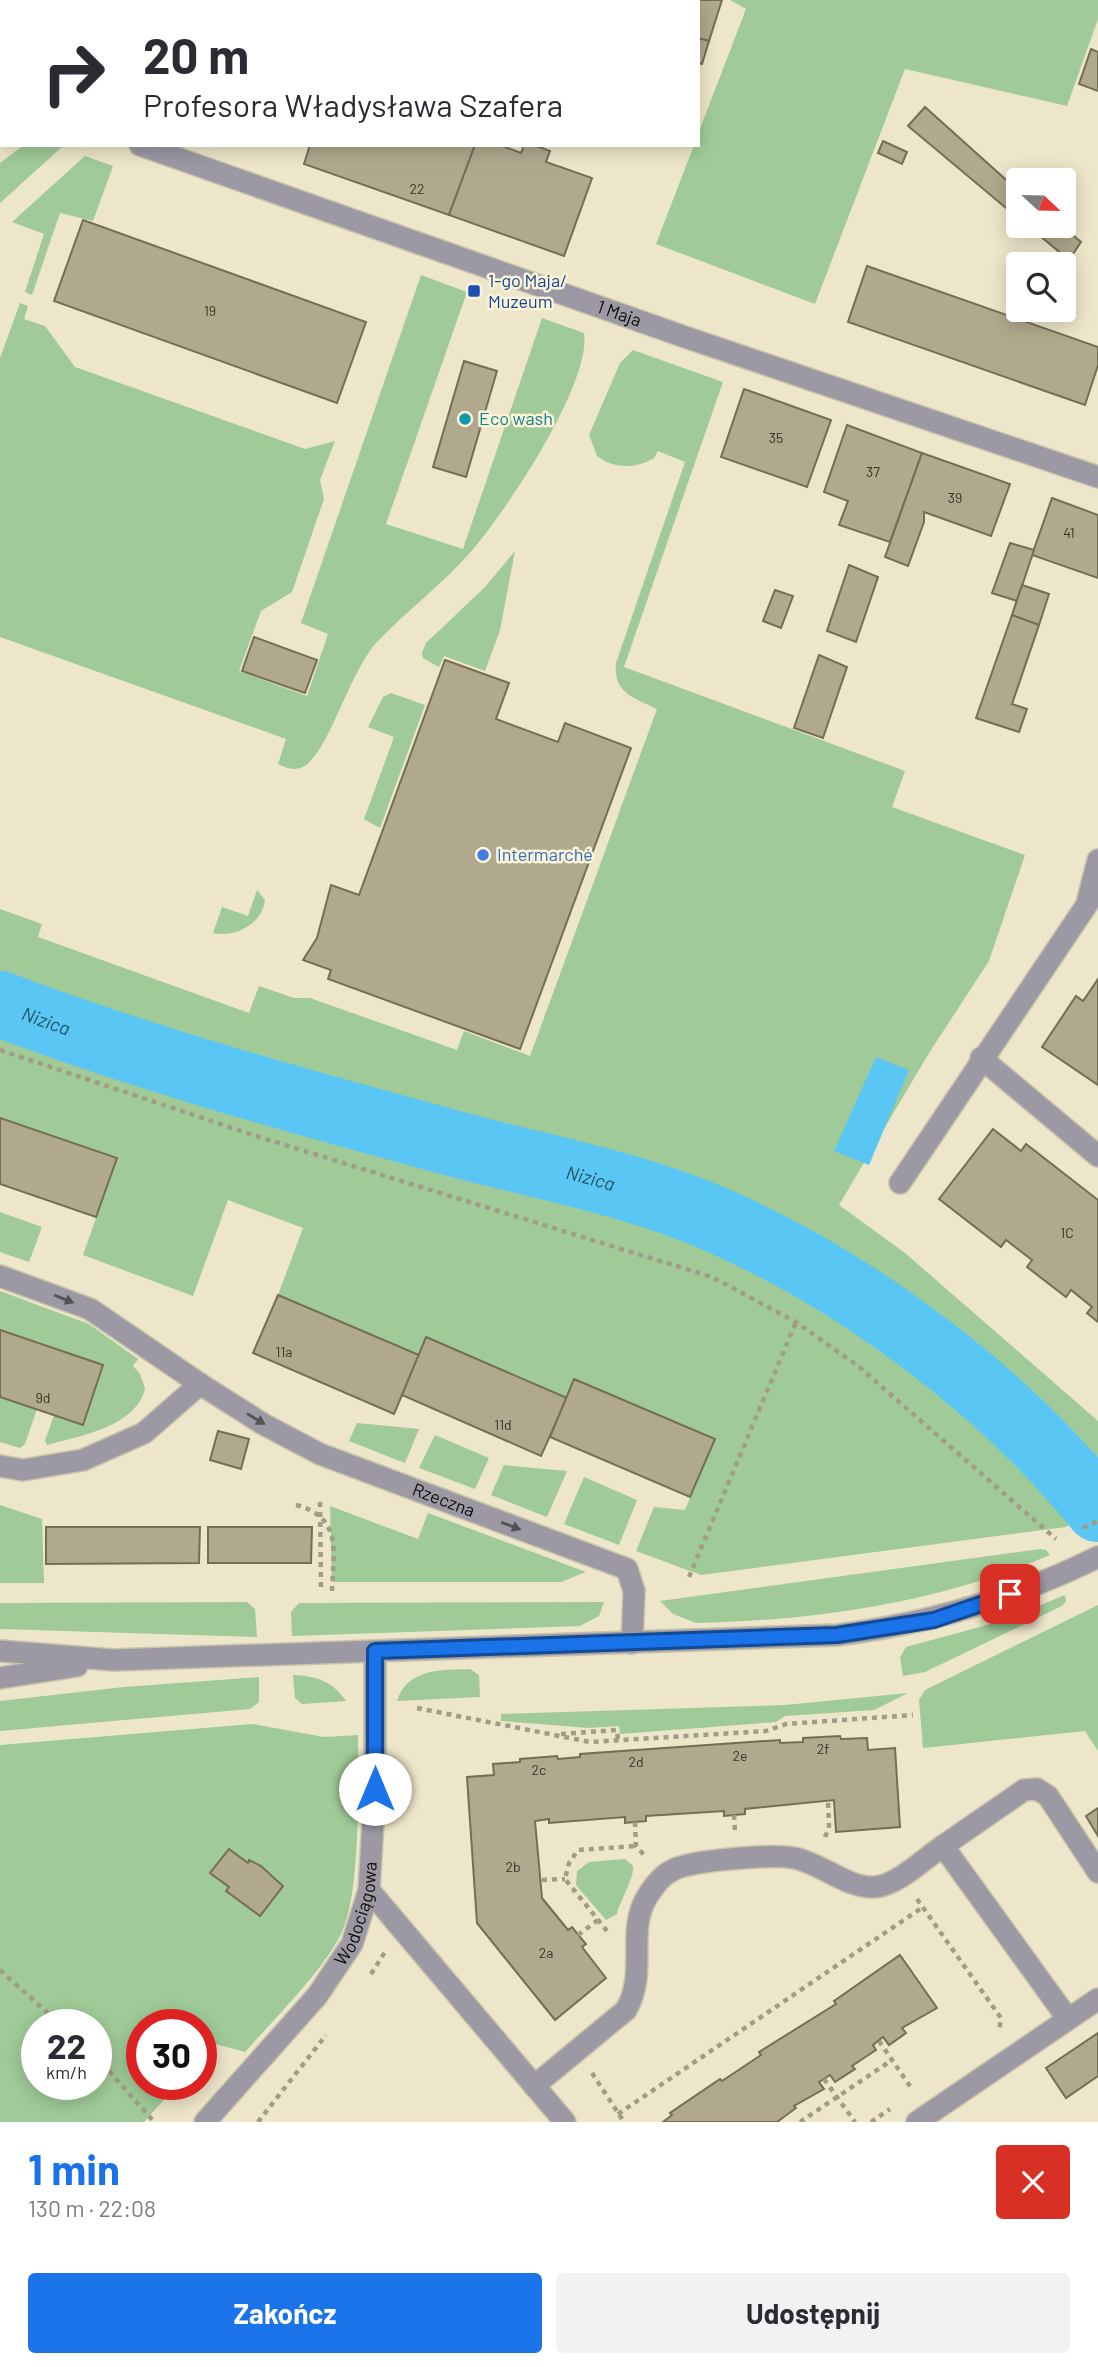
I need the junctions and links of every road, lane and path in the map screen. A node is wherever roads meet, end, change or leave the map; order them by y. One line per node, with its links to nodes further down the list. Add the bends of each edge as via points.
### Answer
1 (152, 147): 2 (street, 1 Maja)
2 (186, 153): 3 (street, 1 Maja)
3 (1098, 477)
4 (1098, 860): 5 (street)
5 (1092, 896): 7 (street)
6 (0, 1050): 11 (path, via 259,1138 712,1277)
7 (981, 1058): 8 (street); 9 (street)
8 (1098, 1156)
9 (900, 1183)
10 (0, 1276): 12 (street, Rzeczna, one-way to 12, via 90,1309)
11 (796, 1322): 17 (path, via 858,1366); 19 (path)
12 (200, 1384): 13 (street, via 144,1433 83,1460 23,1470); 22 (street, Rzeczna, one-way to 22, via 320,1454 626,1569 634,1591)
13 (0, 1466)
14 (320, 1502): 16 (path)
15 (296, 1506): 16 (path)
16 (321, 1517): 20 (path); 21 (path, via 334,1538)
17 (1056, 1539)
18 (1096, 1558): 22 (street, via 992,1602 934,1620 837,1635)
19 (689, 1577)
20 (321, 1591)
21 (332, 1591)
22 (632, 1643): 24 (street)
23 (0, 1651): 25 (street)
24 (375, 1651): 25 (street); 41 (street, Wodociągowa)
25 (114, 1660): 26 (street)
26 (0, 1678)
27 (417, 1708): 29 (path)
28 (913, 1715): 30 (path)
29 (553, 1735): 30 (path, via 590,1742); 30 (path, via 617,1730)
30 (618, 1740)
31 (828, 1800): 33 (path, via 829,1828)
32 (635, 1822): 34 (path)
33 (824, 1839)
34 (636, 1846): 36 (path); 39 (path, via 578,1850)
35 (943, 1846): 37 (street, via 1024,1790 1037,1789 1048,1796); 38 (street); 49 (street)
36 (652, 1865)
37 (1098, 1872)
38 (901, 1875): 42 (path); 56 (street, via 874,1887 794,1858 778,1857 673,1869 645,1899 639,1919 638,1980 626,2010)
39 (565, 1879): 40 (path); 43 (path)
40 (542, 1880)
41 (369, 1890): 56 (street); 62 (street, Wodociągowa, via 352,1944 317,1996)
42 (923, 1908): 50 (path, via 1001,2018); 60 (path)
43 (598, 1920): 44 (path); 45 (path)
44 (578, 1935)
45 (614, 1939)
46 (0, 1970): 48 (path)
47 (1098, 1999): 49 (street)
48 (43, 2009)
49 (1068, 2019): 68 (street)
50 (998, 2036)
51 (879, 2041): 52 (path)
52 (892, 2060): 57 (path, via 914,2093); 58 (path)
53 (112, 2075): 61 (path)
54 (595, 2077): 60 (path)
55 (824, 2079): 58 (path)
56 (534, 2086): 63 (street)
57 (925, 2086)
58 (837, 2097): 65 (path); 66 (path)
59 (892, 2108): 67 (path)
60 (618, 2114): 64 (path)
61 (153, 2122)
62 (205, 2122)
63 (565, 2122)
64 (624, 2122)
65 (800, 2122)
66 (855, 2122)
67 (871, 2122)
68 (917, 2122)

